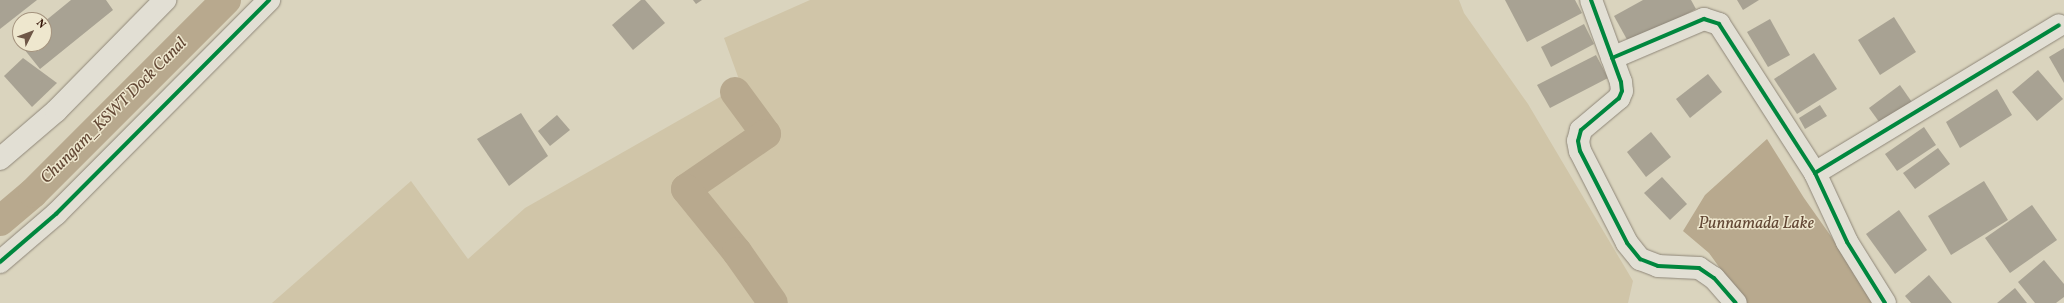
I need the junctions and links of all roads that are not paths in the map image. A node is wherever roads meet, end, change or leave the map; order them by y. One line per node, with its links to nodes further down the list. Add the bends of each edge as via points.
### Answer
1 (165, 0): 6 (street, via 56,110)
2 (269, 0): 8 (street, via 56,214)
3 (1591, 0): 5 (street)
4 (2059, 25): 7 (street)
5 (1612, 58): 7 (street, via 1704,19 1719,24); 9 (street, via 1622,91 1619,98 1581,130 1578,141 1580,151 1627,243 1640,259 1658,266 1699,268 1714,278)
6 (0, 159)
7 (1815, 173): 10 (street, via 1848,242)
8 (0, 262)
9 (1736, 303)
10 (1885, 303)

